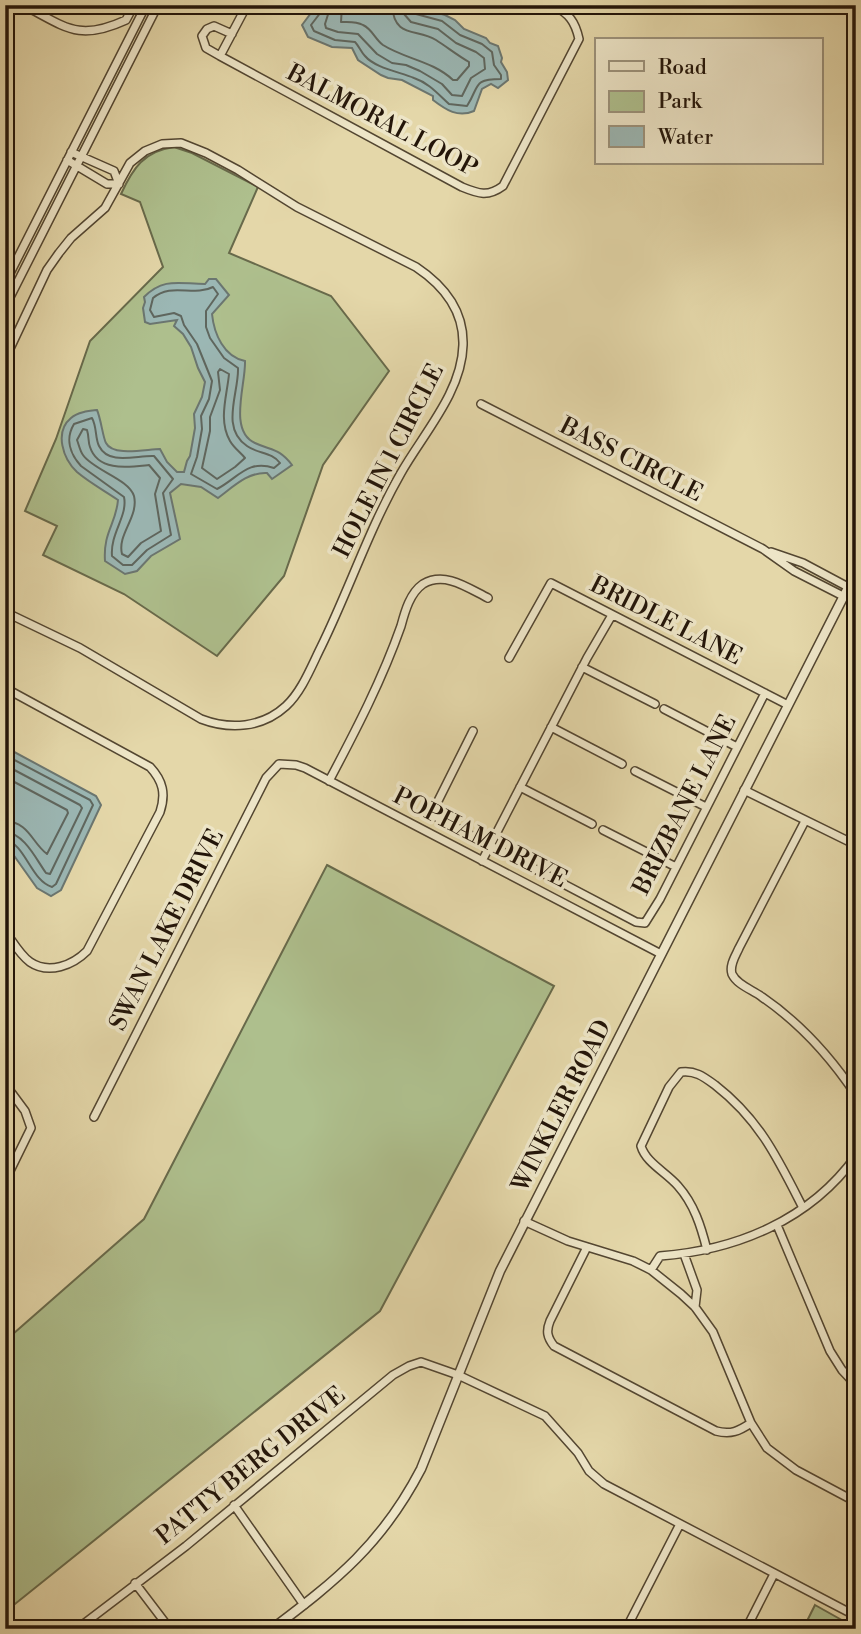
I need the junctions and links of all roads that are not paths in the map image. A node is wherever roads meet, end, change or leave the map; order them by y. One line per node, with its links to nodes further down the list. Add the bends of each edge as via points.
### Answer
1 (23, 5): 2 (street, via 79,32 93,32 126,20)
2 (134, 5)
3 (146, 5): 9 (street)
4 (158, 5): 10 (street)
5 (247, 5): 7 (street)
6 (553, 5): 8 (street, BALMORAL LOOP, via 575,23 579,39 503,186 481,195)
7 (232, 34): 8 (street); 8 (street, via 214,26 202,36 206,48)
8 (220, 56)
9 (71, 152): 10 (street); 11 (street)
10 (82, 157): 12 (street); 13 (street, via 114,172)
11 (67, 160): 12 (street); 14 (street)
12 (78, 167): 13 (street, via 107,184); 15 (street)
13 (118, 184): 16 (street, HOLE IN 1 CIRCLE, via 105,208 71,238 47,270); 23 (street, HOLE IN 1 CIRCLE, via 137,157 153,146 171,142 190,146 238,170 297,207 430,276 457,312 463,339 460,366 384,504 299,691 271,717 239,727 201,719 80,648)
14 (5, 283)
15 (5, 307)
16 (5, 359)
17 (481, 404): 18 (street, BASS CIRCLE)
18 (763, 549): 20 (street, BASS CIRCLE, via 803,562); 21 (street, BASS CIRCLE)
19 (856, 572): 20 (street, WINKLER ROAD)
20 (848, 587): 21 (street, WINKLER ROAD)
21 (844, 596): 30 (street, WINKLER ROAD)
22 (488, 598): 38 (street, via 450,580 432,581 417,590 380,682)
23 (5, 611)
24 (612, 615): 25 (street, BRIDLE LANE, via 551,583); 26 (street); 28 (street, BRIDLE LANE)
25 (509, 658)
26 (582, 667): 29 (street); 32 (street)
27 (5, 688): 49 (street, via 150,767 161,781 164,795 160,812 81,958 66,966 39,967 28,961)
28 (765, 693): 30 (street, BRIDLE LANE); 34 (street, BRIZBANE LANE)
29 (655, 704)
30 (788, 705): 40 (street, WINKLER ROAD)
31 (664, 709): 34 (street)
32 (551, 727): 36 (street); 39 (street)
33 (473, 731): 45 (street, via 434,809 436,817)
34 (737, 747): 41 (street, BRIZBANE LANE)
35 (279, 764): 38 (street, POPHAM DRIVE, via 296,765); 53 (street, SWAN LAKE DRIVE, via 266,778)
36 (622, 764)
37 (635, 771): 41 (street)
38 (329, 781): 47 (street, POPHAM DRIVE)
39 (520, 787): 43 (street); 45 (street)
40 (744, 790): 42 (street); 50 (street, WINKLER ROAD)
41 (706, 807): 48 (street, BRIZBANE LANE)
42 (805, 821): 46 (street); 52 (street, via 739,948 733,975 807,1033)
43 (592, 824)
44 (603, 830): 48 (street)
45 (489, 845): 47 (street); 48 (street, BRIZBANE LANE, via 645,923)
46 (856, 845)
47 (482, 860): 50 (street, POPHAM DRIVE)
48 (676, 867)
49 (5, 931)
50 (661, 954): 58 (street, WINKLER ROAD)
51 (5, 1084): 56 (street, via 31,1128)
52 (856, 1095)
53 (94, 1117)
54 (856, 1156): 55 (street)
55 (853, 1167): 57 (street)
56 (5, 1181)
57 (803, 1208): 59 (street); 61 (street, via 772,1146 746,1113 706,1079 681,1072 641,1146 644,1156 685,1195)
58 (524, 1221): 60 (street); 65 (street, WINKLER ROAD)
59 (777, 1225): 61 (street); 66 (street, via 830,1351)
60 (587, 1247): 63 (street); 67 (street, via 547,1329 554,1346 716,1431 726,1434)
61 (707, 1250): 62 (street)
62 (684, 1254): 63 (street, via 660,1256); 64 (street, via 697,1290)
63 (651, 1270): 64 (street)
64 (695, 1307): 67 (street, via 713,1332)
65 (458, 1375): 69 (street, PATTY BERG DRIVE, via 421,1362 393,1375); 70 (street, PATTY BERG DRIVE, via 545,1416 595,1477); 73 (street, WINKLER ROAD, via 421,1469 395,1514 363,1554)
66 (856, 1385)
67 (751, 1423): 68 (street, via 761,1441 781,1460)
68 (856, 1502)
69 (234, 1505): 72 (street, PATTY BERG DRIVE); 73 (street)
70 (680, 1524): 71 (street, PATTY BERG DRIVE); 78 (street)
71 (774, 1574): 74 (street, PATTY BERG DRIVE); 79 (street)
72 (135, 1583): 75 (street, PATTY BERG DRIVE); 76 (street)
73 (304, 1605): 77 (street, WINKLER ROAD)
74 (856, 1616)
75 (77, 1629)
76 (170, 1629)
77 (272, 1629)
78 (626, 1629)
79 (746, 1629)

